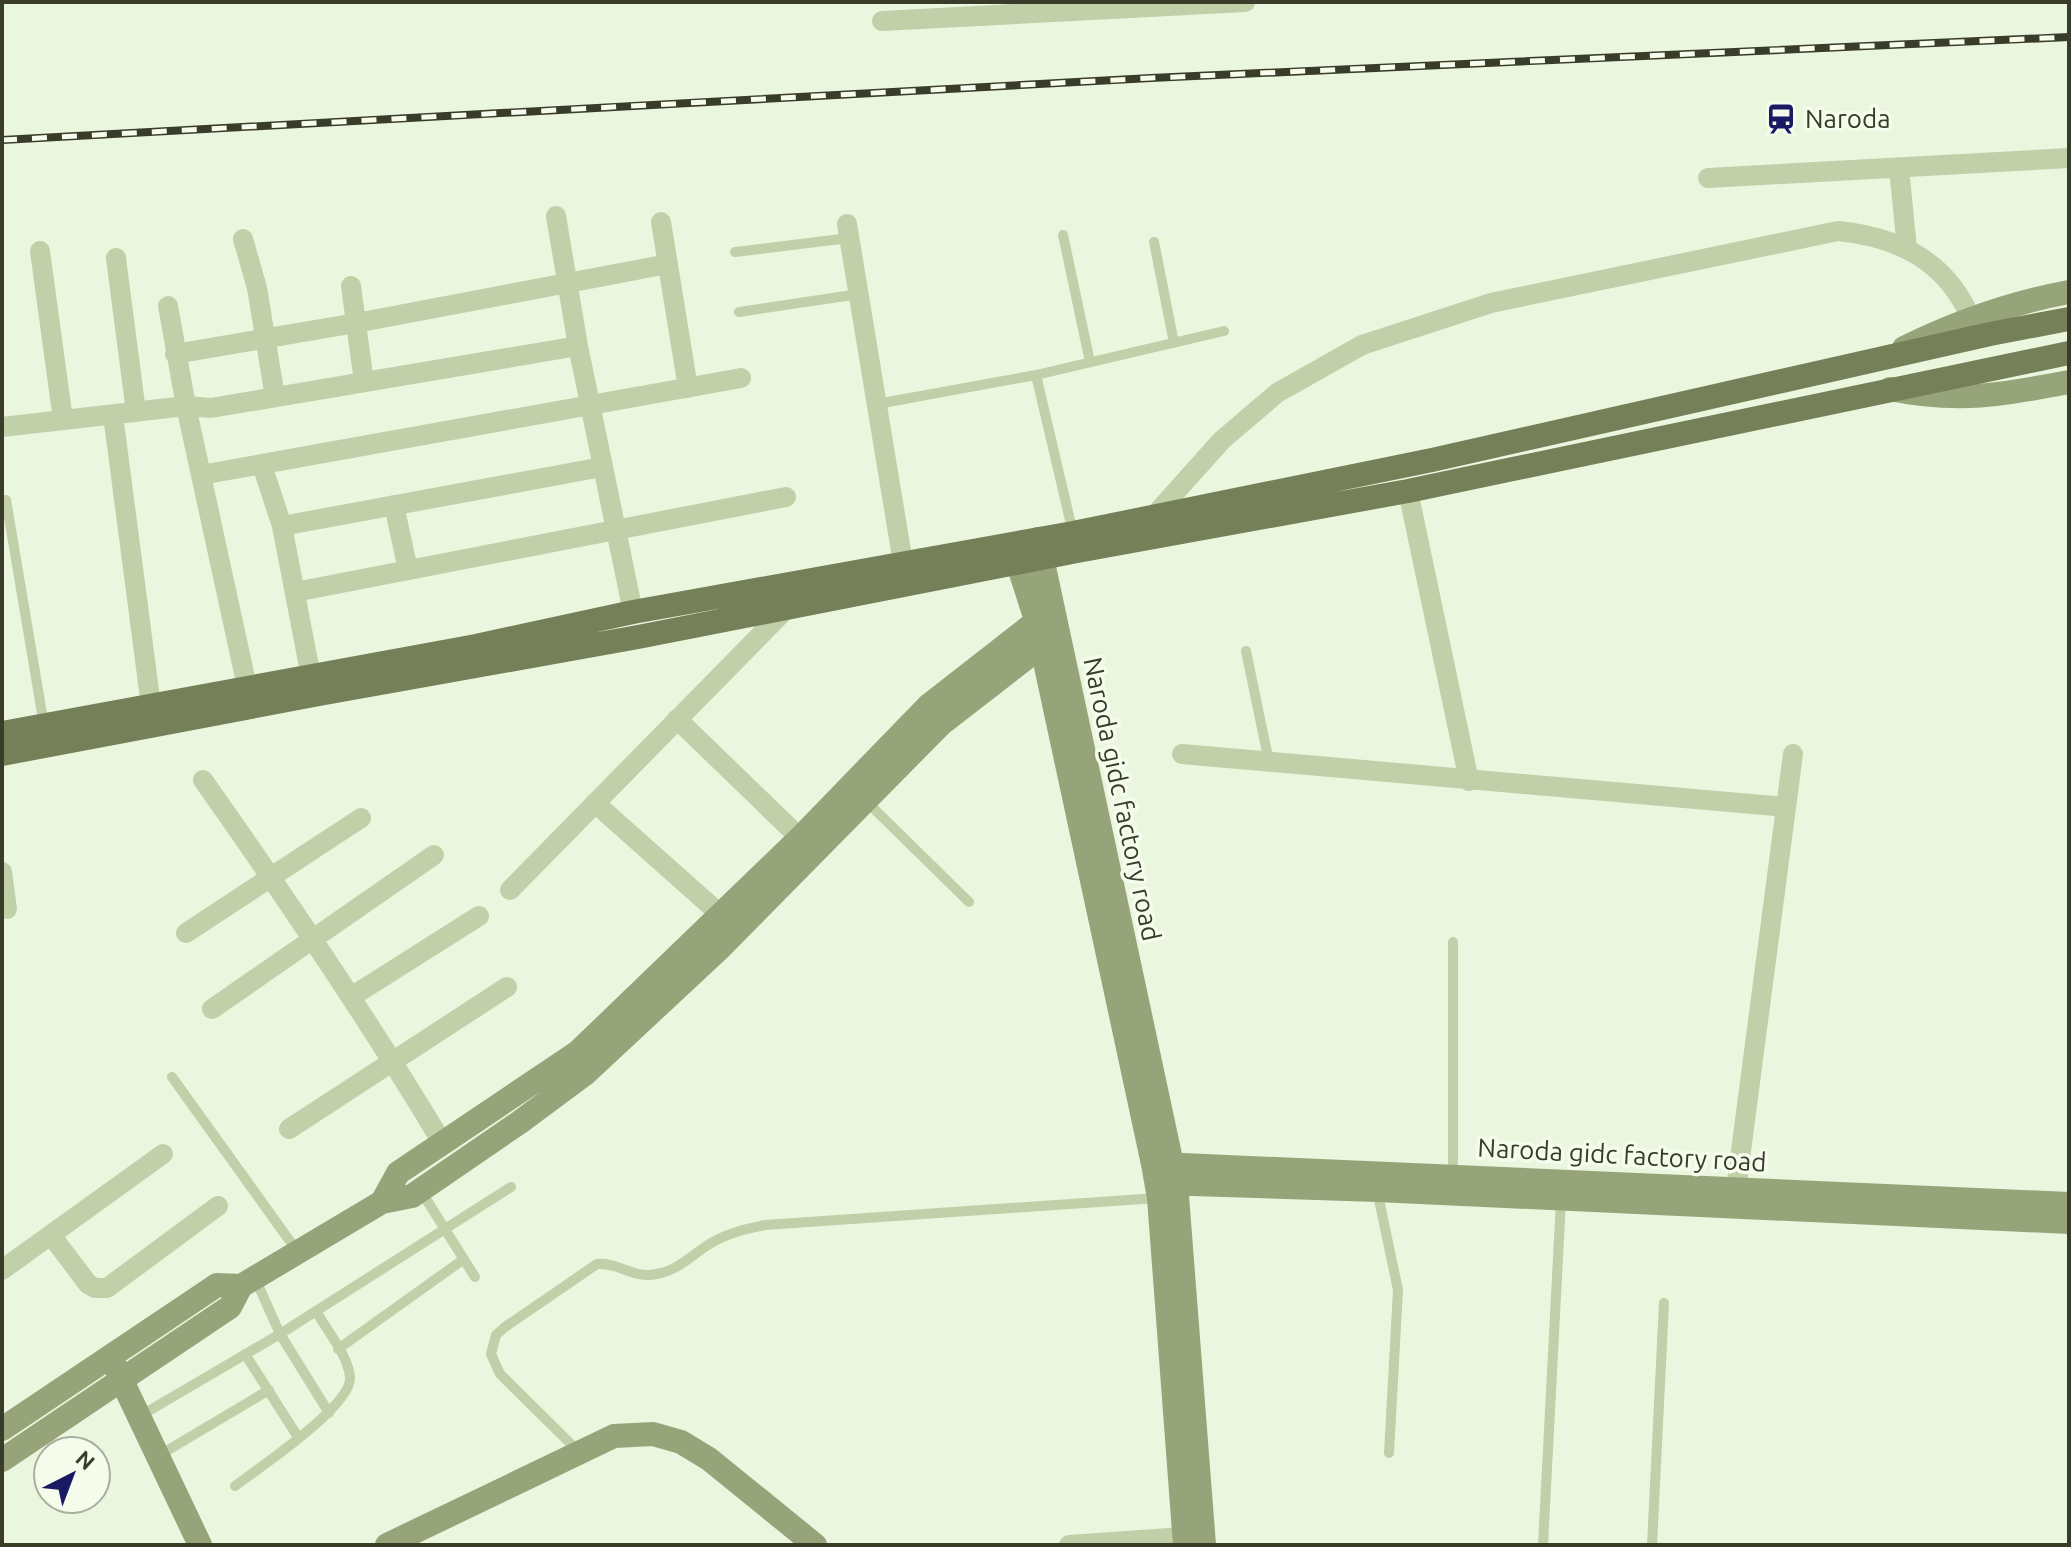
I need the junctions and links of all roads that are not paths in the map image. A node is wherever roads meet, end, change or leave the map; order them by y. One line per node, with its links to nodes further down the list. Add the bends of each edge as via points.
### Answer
1 (1245, 2): 2 (street)
2 (882, 21)
3 (2069, 158): 4 (street)
4 (1899, 168): 5 (street); 12 (street)
5 (1708, 178)
6 (556, 216): 17 (street)
7 (661, 222): 16 (street)
8 (848, 231): 14 (lane); 20 (street)
9 (1063, 235): 33 (lane)
10 (243, 239): 27 (street)
11 (1154, 242): 28 (lane)
12 (1907, 249): 23 (street, via 1941,271 1962,297); 55 (street, via 1838,231 1491,303 1362,345 1277,393 1222,440)
13 (40, 251): 46 (street)
14 (735, 252)
15 (116, 258): 44 (street)
16 (668, 264): 17 (street); 38 (street)
17 (567, 282): 25 (street); 29 (street)
18 (351, 286): 25 (street)
19 (2069, 292): 23 (street, via 2010,304)
20 (859, 294): 22 (lane); 41 (street)
21 (168, 306): 31 (street)
22 (739, 312)
23 (1971, 319): 32 (street)
24 (2069, 319): 32 (main road)
25 (356, 323): 27 (street); 36 (street)
26 (1224, 331): 28 (lane)
27 (267, 340): 31 (street); 40 (street)
28 (1174, 343): 33 (lane)
29 (578, 346): 36 (street); 43 (street)
30 (2069, 353): 39 (main road)
31 (175, 354): 42 (street)
32 (1884, 358): 55 (main road, via 1432,460)
33 (1090, 362): 34 (lane)
34 (1036, 375): 41 (lane); 58 (lane)
35 (741, 378): 38 (street)
36 (364, 382): 40 (street)
37 (2069, 382): 39 (street, via 1996,396 1930,397)
38 (688, 388): 43 (street)
39 (1889, 389): 51 (main road)
40 (275, 397): 42 (street, via 211,408)
41 (877, 404): 60 (street)
42 (186, 406): 44 (street); 50 (street)
43 (590, 407): 48 (street); 49 (street)
44 (136, 412): 45 (street)
45 (113, 415): 46 (street); 69 (street)
46 (63, 420): 47 (street)
47 (2, 427)
48 (262, 465): 50 (street); 56 (street)
49 (602, 467): 54 (street); 57 (street)
50 (201, 475): 68 (street)
51 (1408, 491): 58 (main road); 78 (street)
52 (786, 497): 57 (street)
53 (6, 500): 71 (lane)
54 (394, 505): 56 (street); 61 (street)
55 (1154, 516): 58 (main road)
56 (282, 526): 62 (street)
57 (615, 529): 61 (street); 64 (street)
58 (1075, 542): 59 (main road)
59 (1027, 552): 60 (main road); 63 (main road); 65 (street, Naroda gidc factory road)
60 (903, 563): 64 (main road)
61 (408, 570): 62 (street)
62 (295, 592): 67 (street)
63 (786, 609): 70 (street); 73 (main road)
64 (633, 612): 67 (main road)
65 (1047, 627): 79 (street); 83 (street, via 928,706); 104 (street, Naroda gidc factory road)
66 (1246, 651): 76 (lane)
67 (311, 677): 68 (main road)
68 (247, 687): 69 (main road)
69 (151, 706): 71 (main road)
70 (677, 719): 80 (street); 83 (street)
71 (44, 725): 72 (main road)
72 (2, 733)
73 (2, 754)
74 (1182, 754): 76 (street)
75 (1793, 754): 81 (street)
76 (1269, 762): 78 (street)
77 (203, 780): 86 (street)
78 (1469, 781): 81 (street)
79 (864, 800): 88 (lane); 107 (street, via 718,950 586,1073)
80 (595, 803): 87 (street); 90 (street)
81 (1785, 807): 106 (street)
82 (361, 818): 86 (street)
83 (800, 838): 90 (street)
84 (434, 855): 93 (street)
85 (2, 872): 89 (street)
86 (272, 878): 92 (street); 93 (street)
87 (510, 890)
88 (969, 902)
89 (7, 909)
90 (721, 915): 101 (street, via 578,1052)
91 (479, 916): 96 (street)
92 (186, 933)
93 (313, 938): 96 (street); 97 (street)
94 (1453, 942): 103 (lane)
95 (507, 987): 98 (street)
96 (351, 997): 98 (street)
97 (212, 1009)
98 (393, 1061): 100 (street); 101 (street)
99 (172, 1077): 116 (lane)
100 (289, 1129)
101 (443, 1144): 110 (street, via 398,1173)
102 (163, 1154): 115 (street)
103 (1453, 1176): 104 (street, Naroda gidc factory road); 106 (street, Naroda gidc factory road)
104 (1164, 1178): 108 (street, Naroda gidc factory road); 132 (lane, via 765,1225 721,1237 661,1274 636,1276 597,1264 505,1327 496,1335 491,1354 500,1374); 137 (street, Naroda gidc factory road)
105 (511, 1187): 114 (lane)
106 (1736, 1189): 111 (street, Naroda gidc factory road)
107 (421, 1190): 110 (street); 114 (lane)
108 (1377, 1190): 109 (street, Naroda gidc factory road); 133 (lane, via 1398,1290)
109 (1561, 1198): 113 (street, Naroda gidc factory road); 142 (lane)
110 (382, 1202): 116 (street)
111 (2069, 1204)
112 (218, 1206): 115 (street, via 107,1288 88,1284)
113 (2069, 1222)
114 (446, 1228): 117 (lane); 122 (lane)
115 (51, 1235): 118 (street)
116 (298, 1252): 120 (street)
117 (464, 1259): 119 (lane); 124 (lane)
118 (2, 1270)
119 (475, 1277)
120 (248, 1282): 123 (lane); 126 (street, via 217,1285)
121 (1664, 1303): 143 (lane)
122 (316, 1311): 123 (lane); 124 (lane)
123 (280, 1334): 125 (lane); 128 (lane)
124 (338, 1349): 128 (lane, via 351,1382)
125 (245, 1354): 127 (lane); 129 (lane)
126 (116, 1367): 129 (street); 130 (street); 135 (street)
127 (269, 1390): 131 (lane); 134 (lane)
128 (329, 1413): 131 (lane)
129 (140, 1416): 134 (street)
130 (2, 1429)
131 (298, 1437): 136 (lane)
132 (580, 1452): 139 (street); 140 (street, via 614,1436 637,1433 681,1442)
133 (1389, 1453)
134 (158, 1456): 138 (street)
135 (2, 1460)
136 (235, 1486)
137 (1191, 1542): 141 (street)
138 (200, 1545)
139 (387, 1545)
140 (815, 1545)
141 (1069, 1545)
142 (1543, 1545)
143 (1652, 1545)

